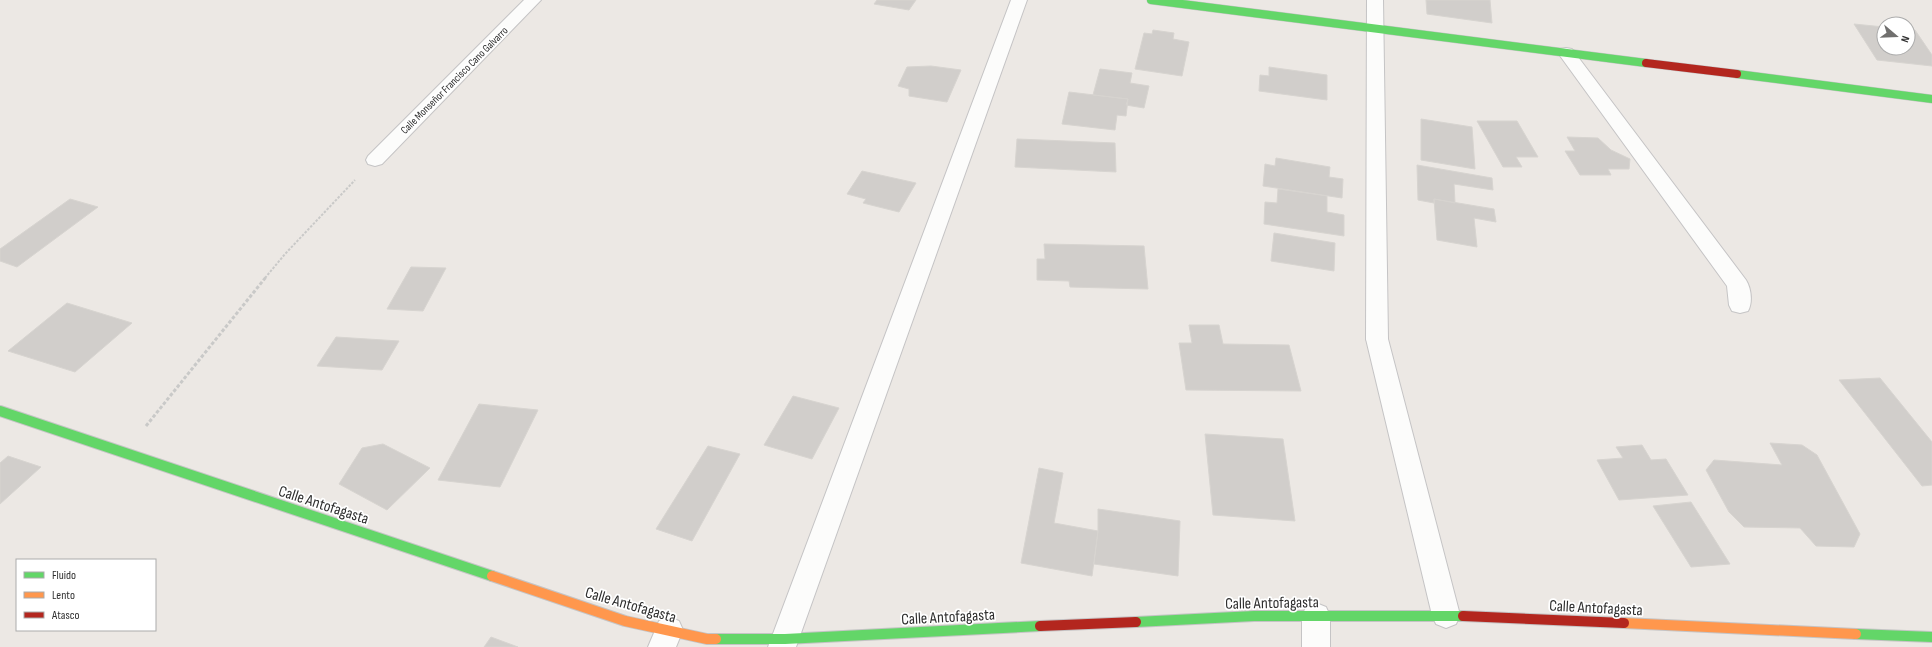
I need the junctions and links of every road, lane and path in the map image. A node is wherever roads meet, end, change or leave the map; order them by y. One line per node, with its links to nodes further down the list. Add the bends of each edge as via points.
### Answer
1 (533, 0): 8 (street, Calle Monseñor Francisco Cano Galvarro)
2 (1019, 0): 16 (street)
3 (1150, 0): 5 (main road)
4 (1375, 0): 5 (street)
5 (1376, 29): 6 (main road); 12 (street, via 1377,339)
6 (1566, 53): 7 (main road); 9 (street, via 1738,285)
7 (1932, 100)
8 (375, 160): 11 (path, via 285,254)
9 (1740, 305)
10 (0, 411): 11 (main road, Calle Antofagasta)
11 (124, 453): 15 (main road, Calle Antofagasta, via 625,620)
12 (1446, 615): 13 (main road, Calle Antofagasta); 14 (main road, Calle Antofagasta)
13 (1316, 616): 16 (main road, Calle Antofagasta, via 1254,616); 17 (street)
14 (1932, 638)
15 (666, 639): 16 (main road, Calle Antofagasta)
16 (783, 643)
17 (1316, 647)

